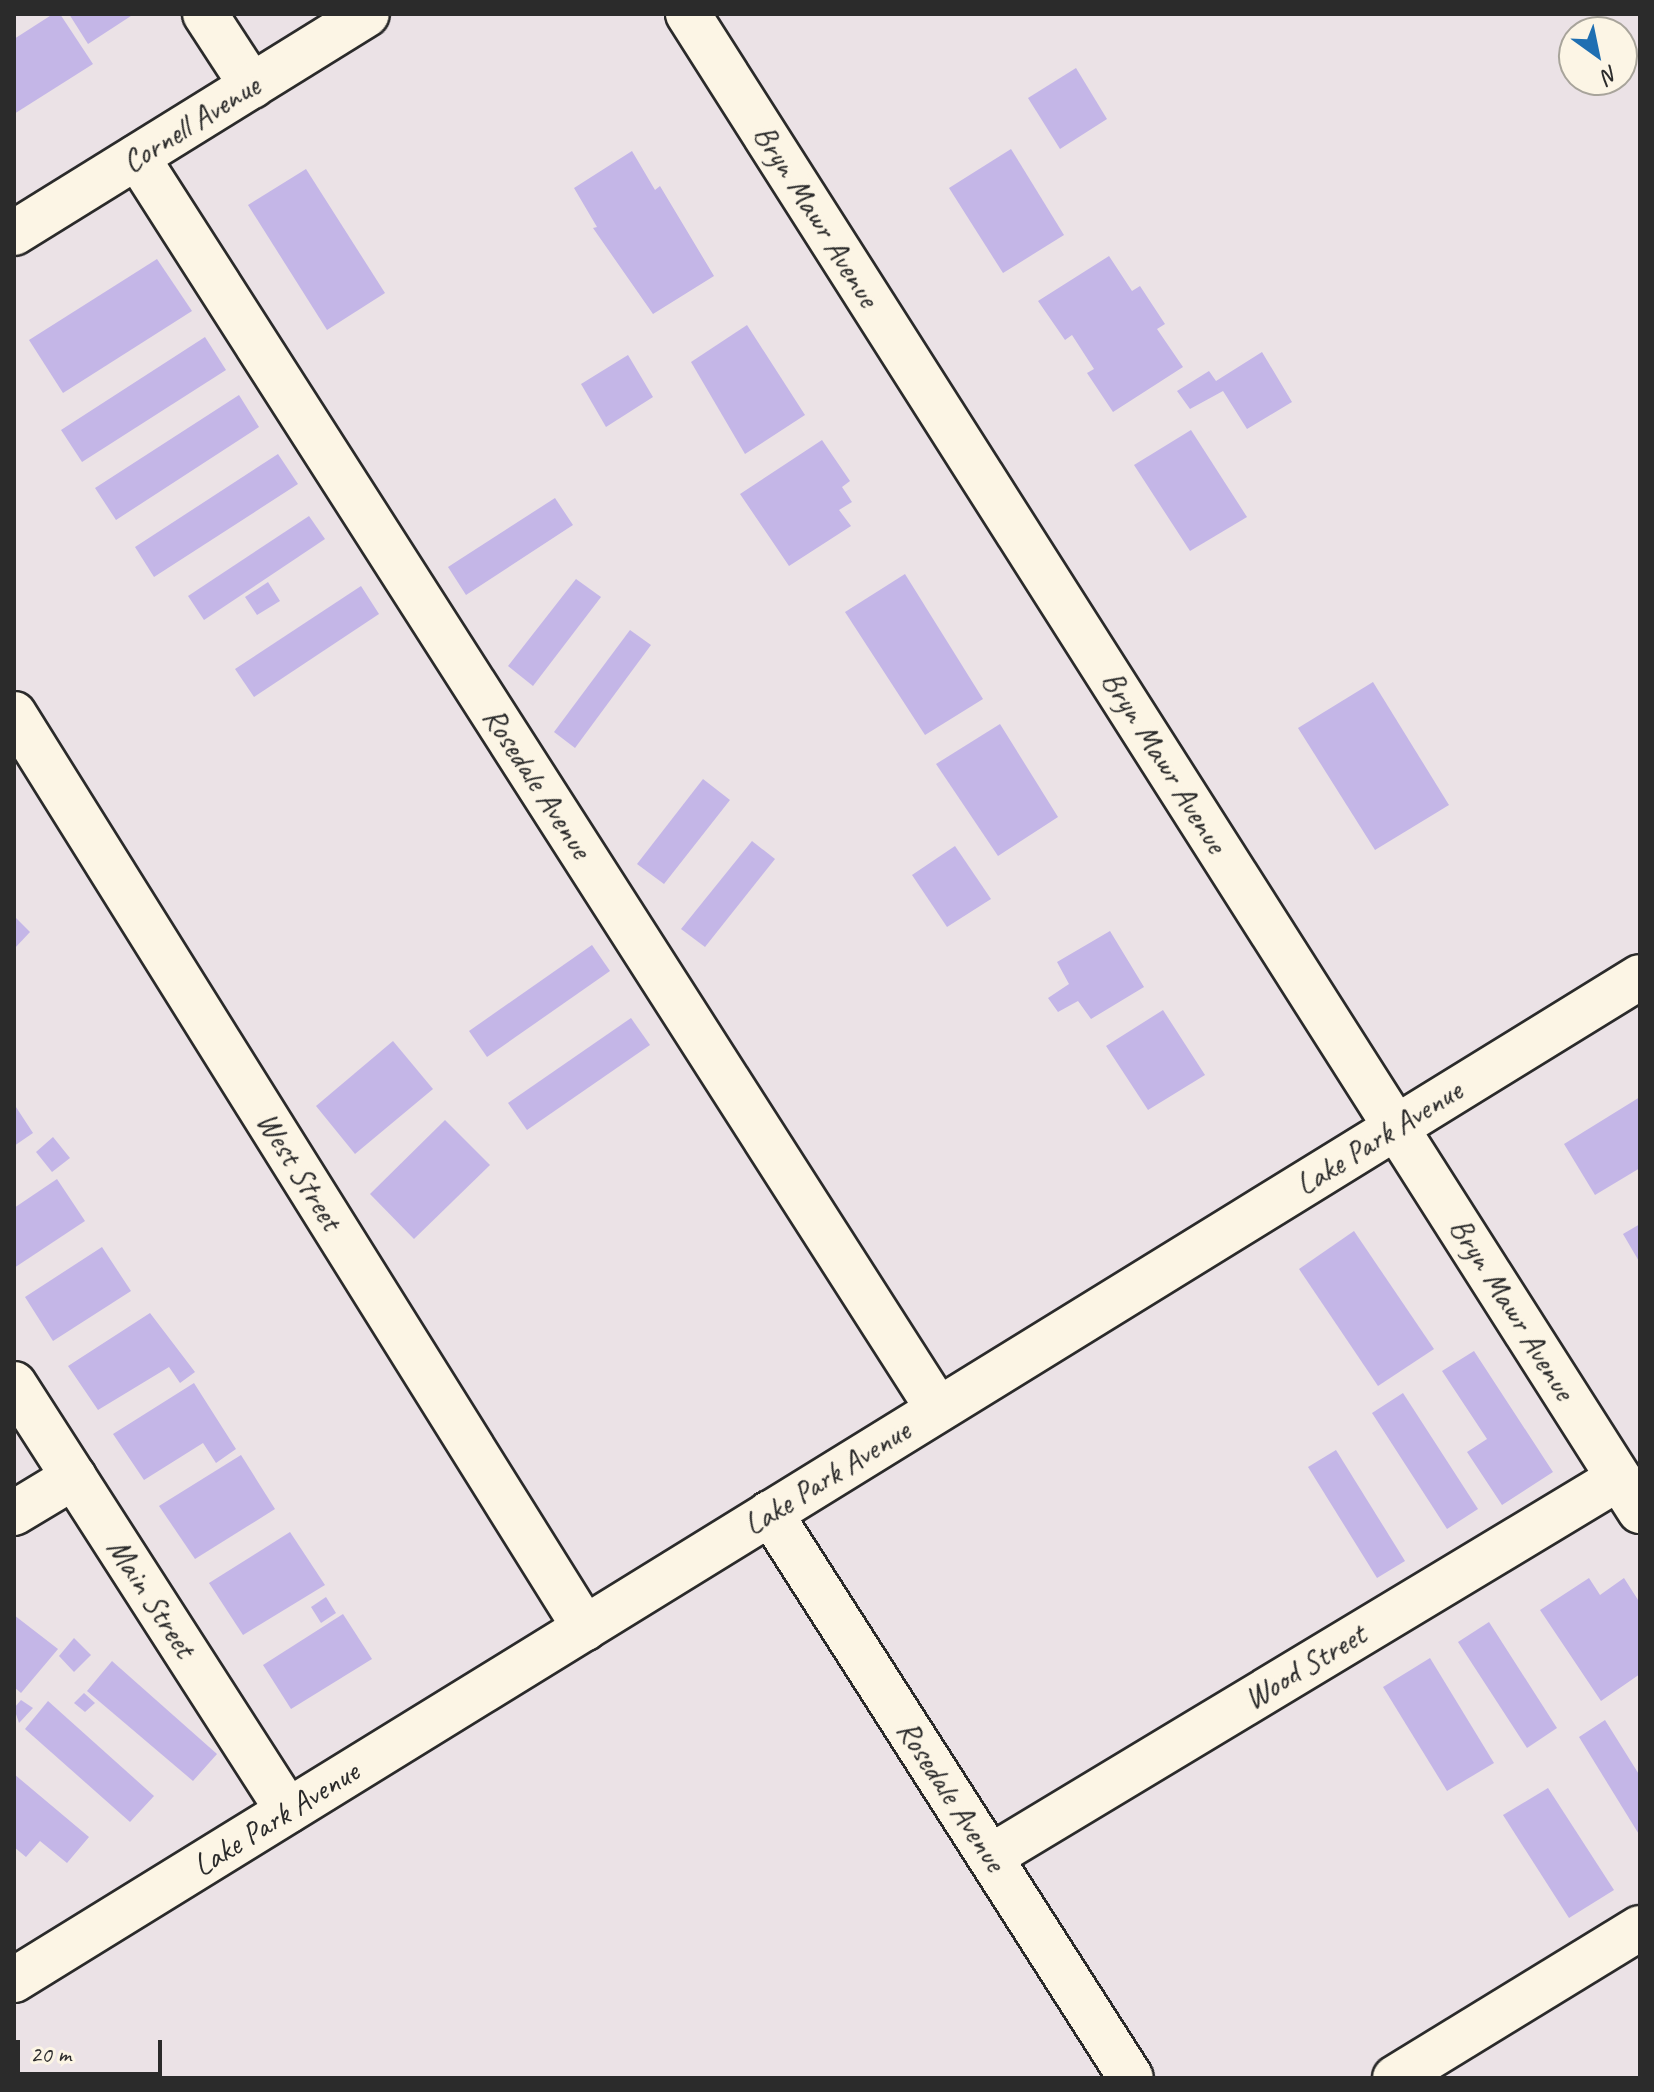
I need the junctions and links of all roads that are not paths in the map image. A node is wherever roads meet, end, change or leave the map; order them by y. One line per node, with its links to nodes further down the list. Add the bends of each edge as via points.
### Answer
1 (205, 14): 4 (street)
2 (367, 14): 4 (street, Cornell Avenue)
3 (688, 14): 9 (street, Bryn Mawr Avenue)
4 (252, 86): 5 (street, Cornell Avenue)
5 (137, 157): 6 (street, Cornell Avenue); 11 (street, Rosedale Avenue)
6 (14, 233)
7 (14, 714): 16 (street, West Street)
8 (1640, 977): 9 (street, Lake Park Avenue)
9 (1396, 1127): 11 (street, Lake Park Avenue); 13 (street, Bryn Mawr Avenue)
10 (14, 1384): 12 (street, Main Street)
11 (938, 1409): 15 (street, Lake Park Avenue)
12 (74, 1477): 14 (street); 17 (street, Main Street)
13 (1630, 1495): 18 (street, Wood Street)
14 (14, 1513)
15 (770, 1513): 16 (street, Lake Park Avenue); 18 (street, Rosedale Avenue)
16 (585, 1628): 17 (street, Lake Park Avenue)
17 (288, 1811): 20 (street, Lake Park Avenue)
18 (990, 1857): 21 (street, Rosedale Avenue)
19 (1640, 1928): 22 (street)
20 (14, 1980)
21 (1131, 2078)
22 (1395, 2078)

